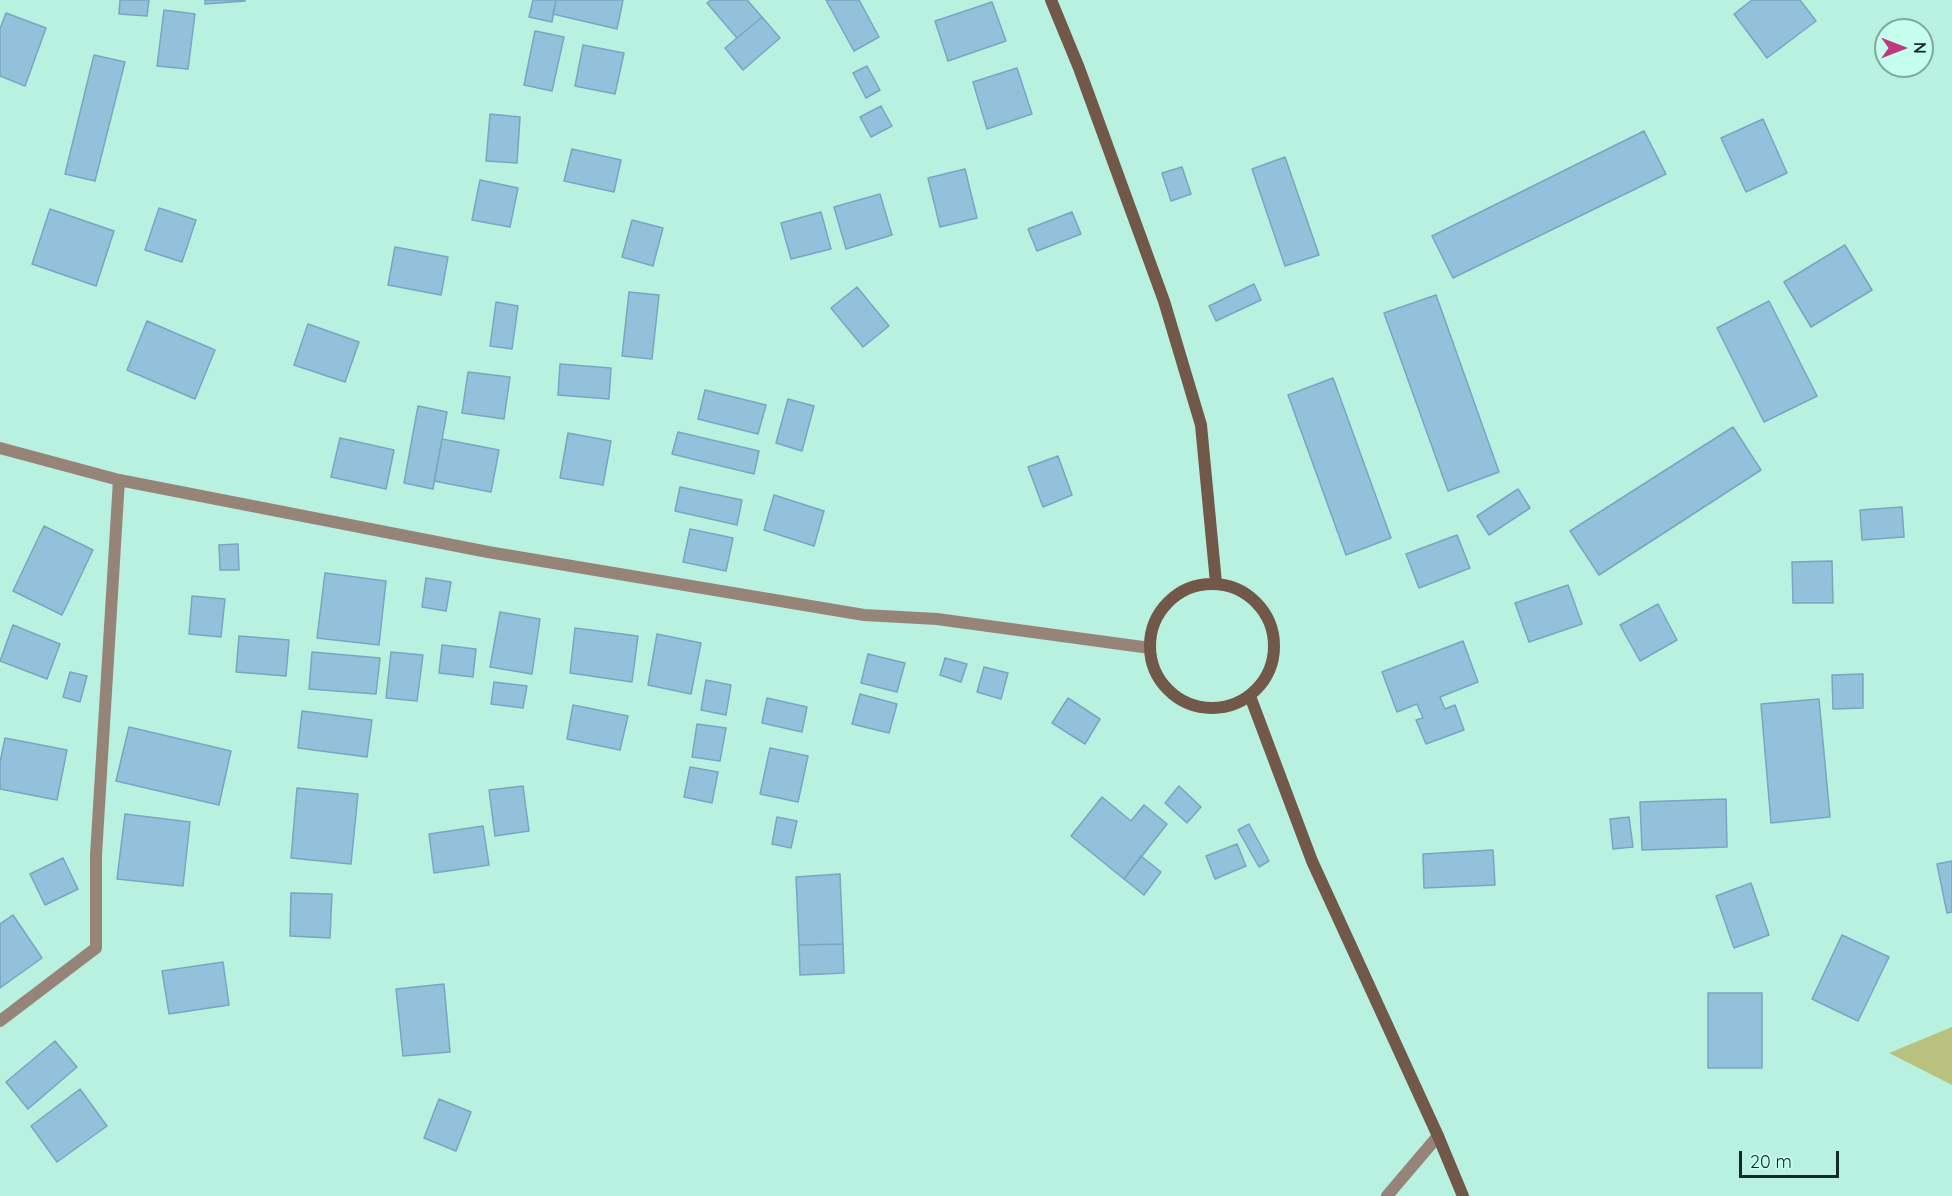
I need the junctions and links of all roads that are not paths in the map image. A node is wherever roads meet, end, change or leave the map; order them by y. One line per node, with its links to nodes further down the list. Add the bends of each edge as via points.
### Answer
1 (1051, 0): 4 (street, via 1164,301 1201,426)
2 (0, 448): 3 (street)
3 (119, 480): 5 (street, via 488,552 864,615 937,619); 7 (street, via 96,863 96,948)
4 (1216, 583): 5 (street, via 1182,590 1168,600 1158,614); 6 (street, via 1251,596 1272,627 1272,665 1264,682)
5 (1150, 648): 6 (street, via 1160,680 1185,702 1201,708 1219,708)
6 (1250, 696): 8 (street, via 1312,861)
7 (0, 1021)
8 (1438, 1136): 9 (street); 10 (street)
9 (1387, 1196)
10 (1462, 1196)

